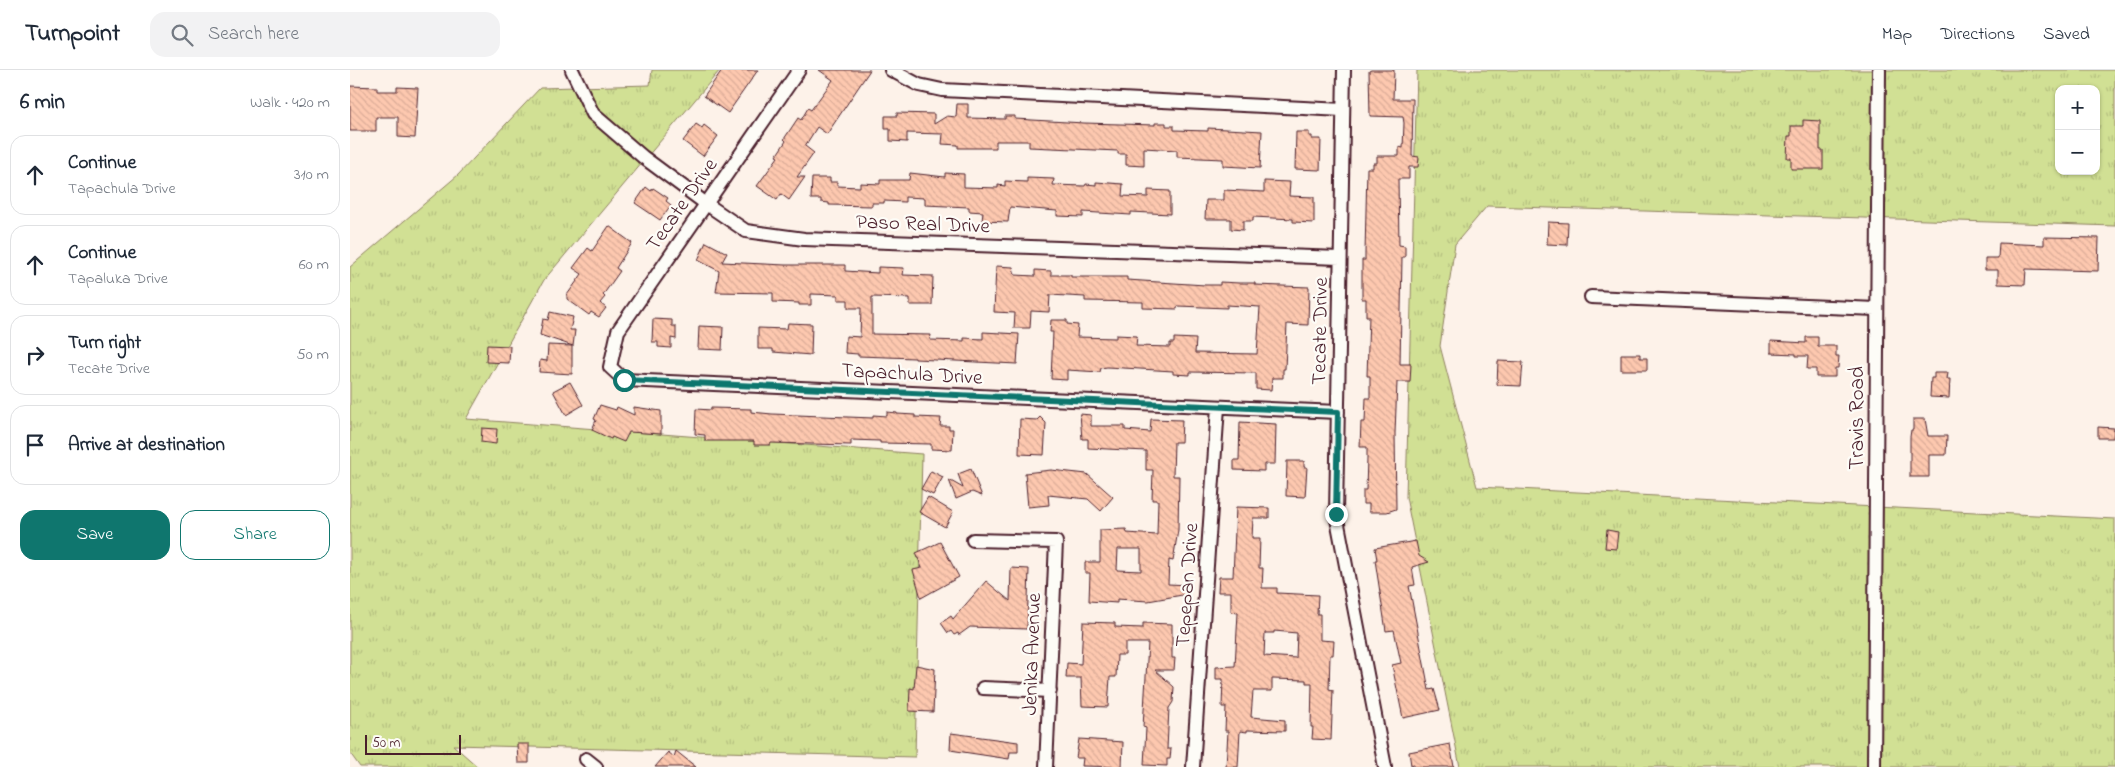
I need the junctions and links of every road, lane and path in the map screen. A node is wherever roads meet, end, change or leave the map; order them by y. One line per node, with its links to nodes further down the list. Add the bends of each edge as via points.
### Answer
1 (572, 70): 7 (street, Paso Real Drive, via 593,114 642,157)
2 (799, 70): 7 (street, Tecate Drive)
3 (891, 70): 6 (street, via 919,85 942,90)
4 (1344, 70): 6 (street, Tecate Drive)
5 (1879, 70): 10 (street, Travis Road)
6 (1343, 110): 8 (street, Tecate Drive)
7 (705, 203): 8 (street, Paso Real Drive, via 746,231 804,239); 11 (street, Tecate Drive, via 618,331)
8 (1340, 258): 13 (street, Tecate Drive)
9 (1591, 297): 10 (street)
10 (1876, 309): 20 (street, Travis Road)
11 (610, 366): 12 (street, Tapachula Drive, via 624,380)
12 (1218, 407): 13 (street, Tapachula Drive); 18 (street, Tepepan Drive)
13 (1338, 412): 19 (street, Tecate Drive, via 1336,514)
14 (973, 540): 16 (street, Jenika Avenue, via 1056,542)
15 (983, 688): 16 (street)
16 (1050, 691): 17 (street, Jenika Avenue)
17 (1046, 767)
18 (1193, 767)
19 (1385, 767)
20 (1874, 767)

